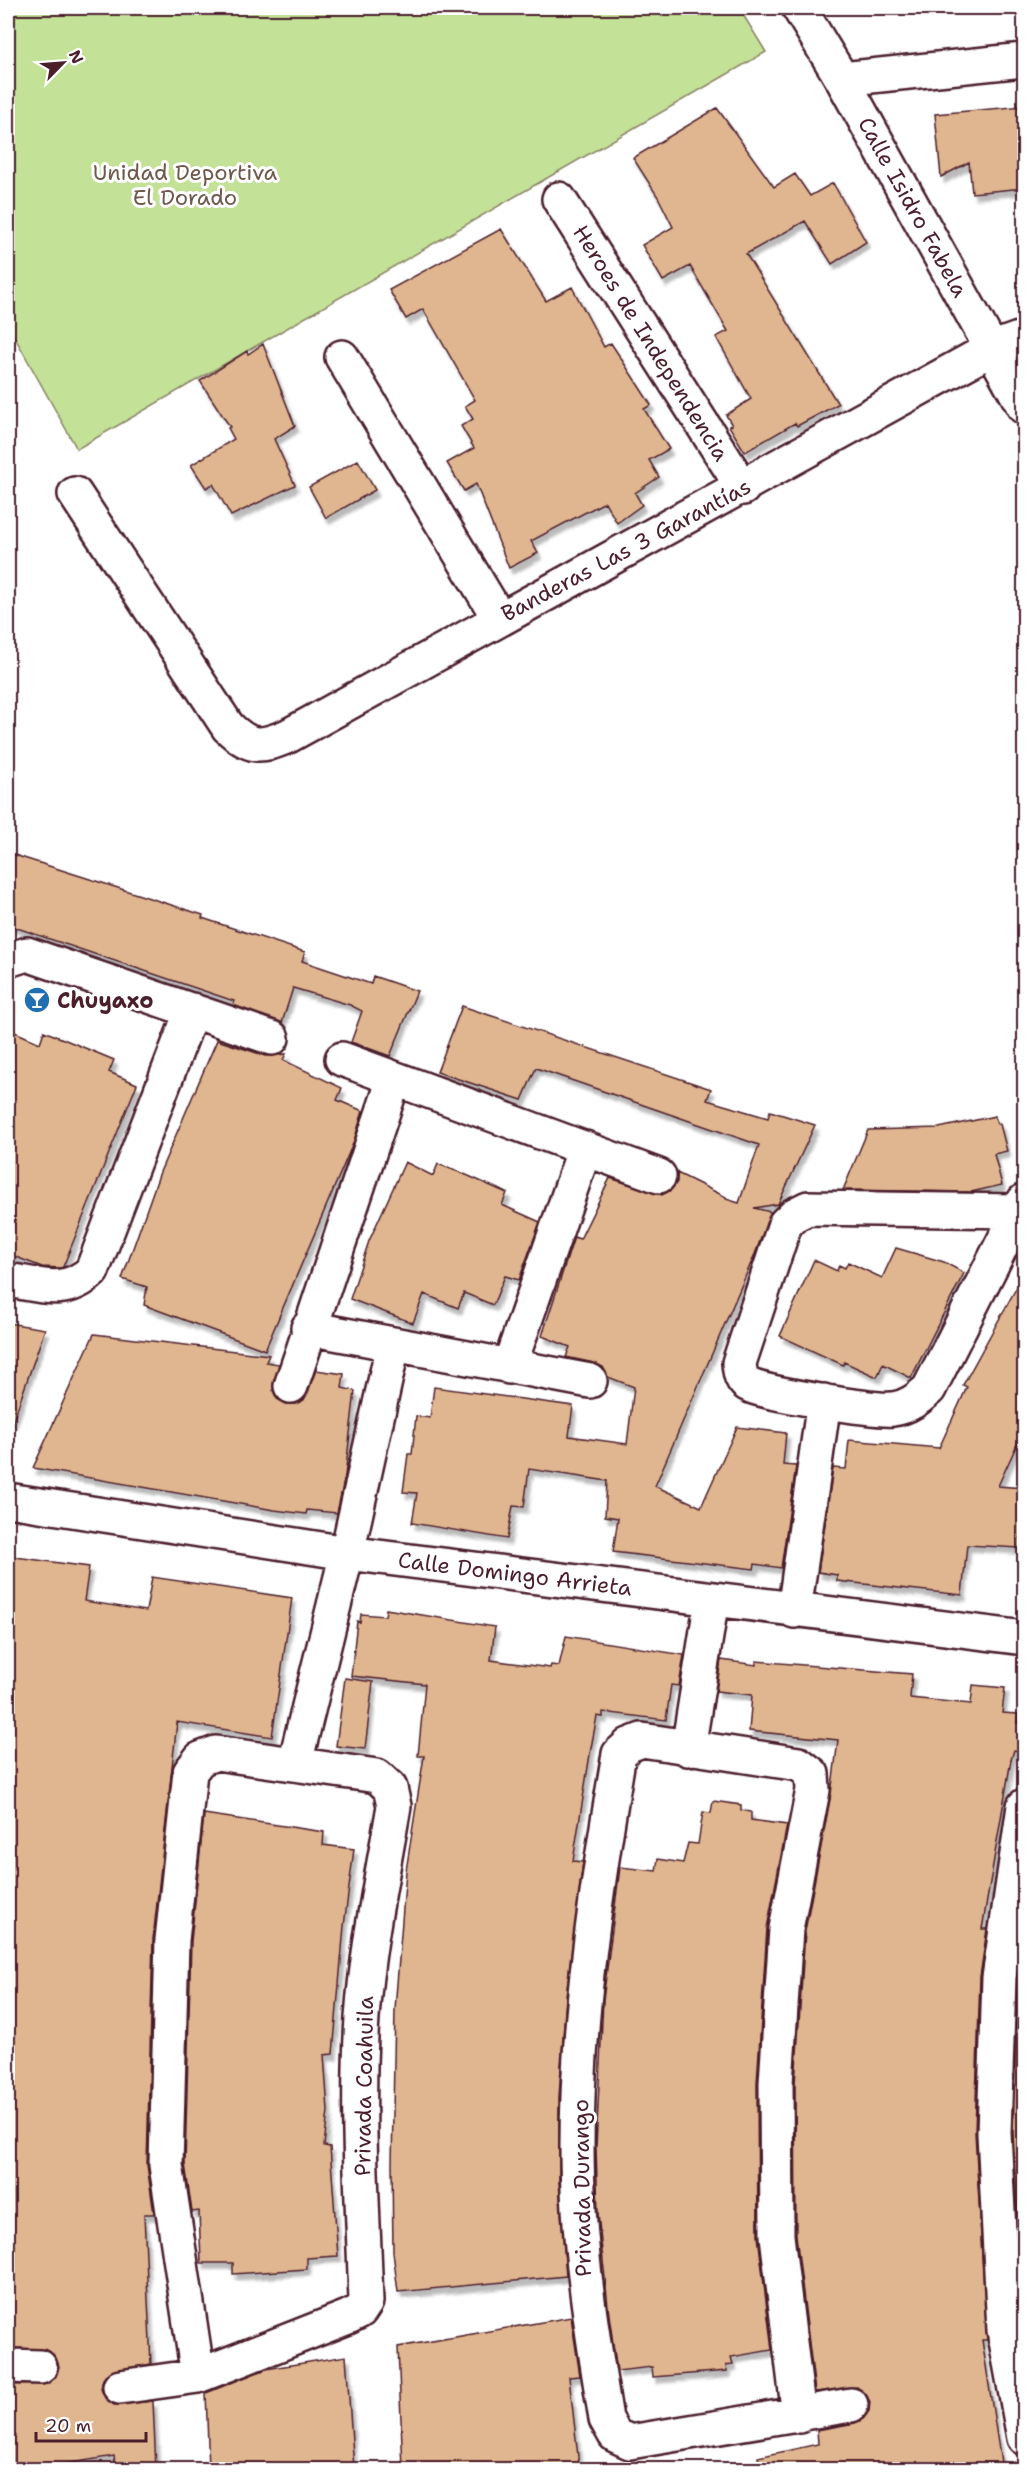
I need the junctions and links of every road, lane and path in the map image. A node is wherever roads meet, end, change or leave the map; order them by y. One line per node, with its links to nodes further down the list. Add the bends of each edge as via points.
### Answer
1 (799, 8): 3 (street, Calle Isidro Fabela)
2 (1024, 60): 3 (street)
3 (842, 79): 6 (street, Calle Isidro Fabela)
4 (559, 199): 9 (street, Heroes de Independencia)
5 (1024, 337): 6 (street, Banderas Las 3 Garantías)
6 (991, 349): 8 (street, Calle Isidro Fabela); 9 (street, Banderas Las 3 Garantías)
7 (342, 357): 11 (street)
8 (1024, 407)
9 (742, 488): 11 (street, Banderas Las 3 Garantías)
10 (75, 494): 11 (street, Banderas Las 3 Garantías, via 228,728 244,742 257,745 288,736)
11 (499, 618)
12 (8, 960): 13 (street, via 27,954)
13 (192, 1010): 14 (street); 20 (street, via 92,1271 81,1282 66,1288)
14 (272, 1038)
15 (342, 1059): 16 (street)
16 (394, 1079): 17 (street); 21 (street)
17 (585, 1148): 18 (street); 23 (street)
18 (659, 1176)
19 (1021, 1206): 26 (street, via 929,1389 912,1404 892,1409); 26 (street, via 808,1208 794,1215 785,1224 739,1363 741,1377 750,1386)
20 (8, 1280)
21 (308, 1328): 22 (street); 25 (street)
22 (393, 1345): 23 (street); 28 (street)
23 (509, 1367): 24 (street)
24 (590, 1381)
25 (291, 1386)
26 (824, 1401): 30 (street)
27 (8, 1500): 28 (street, Calle Domingo Arrieta)
28 (347, 1553): 29 (street, Calle Domingo Arrieta); 33 (street)
29 (712, 1599): 30 (street, Calle Domingo Arrieta); 32 (street)
30 (794, 1611): 31 (street, Calle Domingo Arrieta)
31 (1024, 1638)
32 (688, 1749): 40 (street, Privada Durango, via 799,1764 812,1774 813,1790 786,1929 776,2084 777,2236); 40 (street, Privada Durango, via 642,1740 619,1754 595,1896 577,2147 584,2286 606,2419 615,2435 630,2442)
33 (295, 1763): 37 (street, Privada Coahuila, via 216,1753 200,1759 190,1772 172,1940 166,2165); 37 (street, Privada Coahuila, via 377,1776 390,1788 394,1806 362,2018 360,2126 366,2302 360,2311 348,2317)
34 (1024, 1806): 41 (street, via 999,1978 994,2133 1004,2331)
35 (8, 2366): 36 (street)
36 (40, 2367)
37 (198, 2376): 38 (street, Privada Coahuila)
38 (120, 2387)
39 (851, 2405): 40 (street, Privada Durango)
40 (799, 2416)
41 (1024, 2438)

